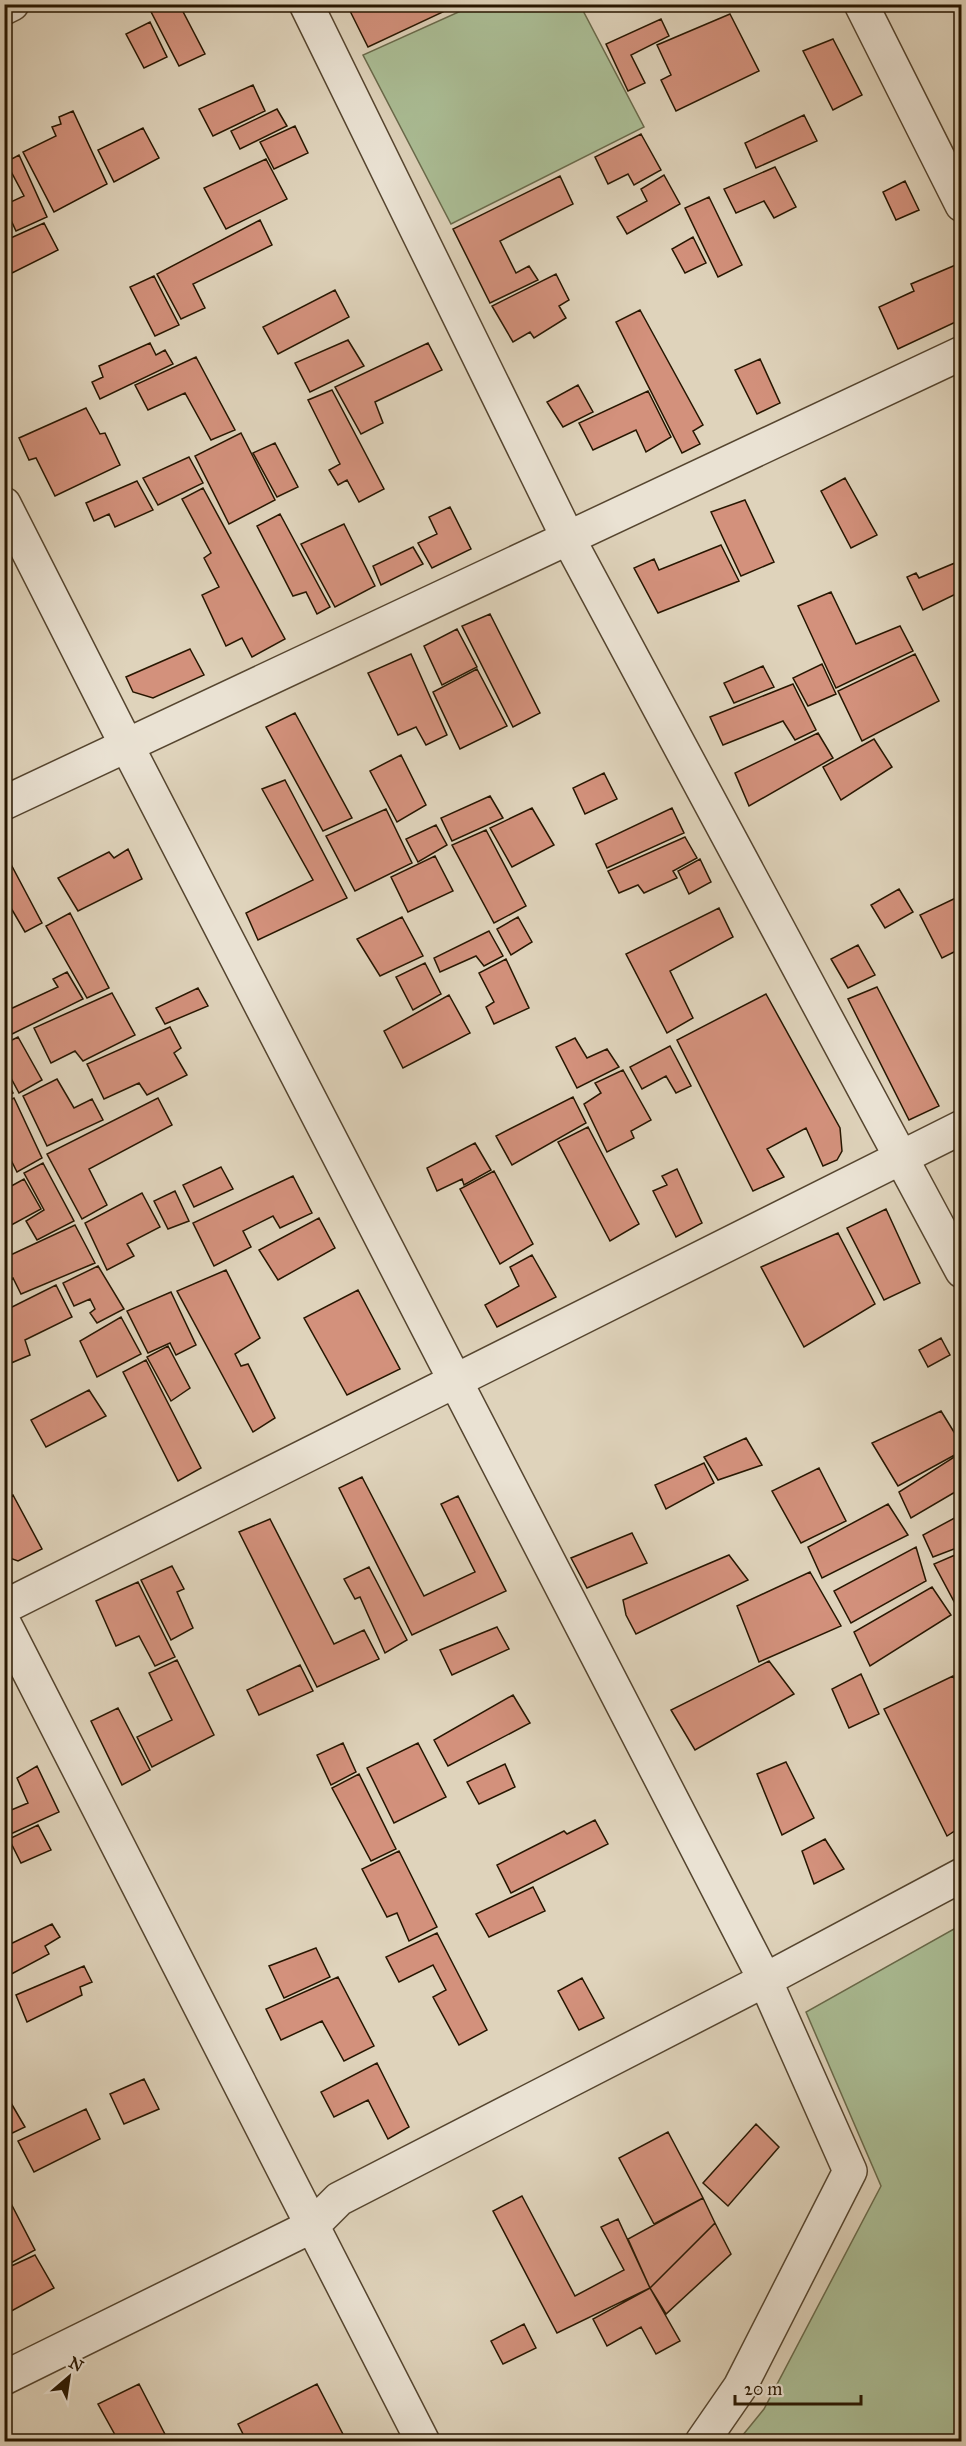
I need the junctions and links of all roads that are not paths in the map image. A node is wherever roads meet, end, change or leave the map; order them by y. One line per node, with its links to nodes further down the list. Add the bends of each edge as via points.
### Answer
1 (12, 4): 4 (street)
2 (306, 4): 8 (street)
3 (861, 4): 5 (street)
4 (4, 8)
5 (962, 205)
6 (962, 353): 8 (street)
7 (4, 504): 9 (street)
8 (568, 538): 9 (street); 12 (street)
9 (127, 746): 10 (street); 14 (street)
10 (4, 802)
11 (962, 1127): 12 (street)
12 (901, 1158): 13 (street); 14 (street)
13 (962, 1271)
14 (454, 1382): 15 (street); 18 (street)
15 (4, 1607)
16 (4, 1623): 19 (street)
17 (962, 1875): 18 (street)
18 (765, 1980): 19 (street, via 339,2199); 22 (street, via 850,2171 740,2387)
19 (312, 2226): 20 (street); 21 (street)
20 (4, 2378)
21 (423, 2442)
22 (702, 2442)

